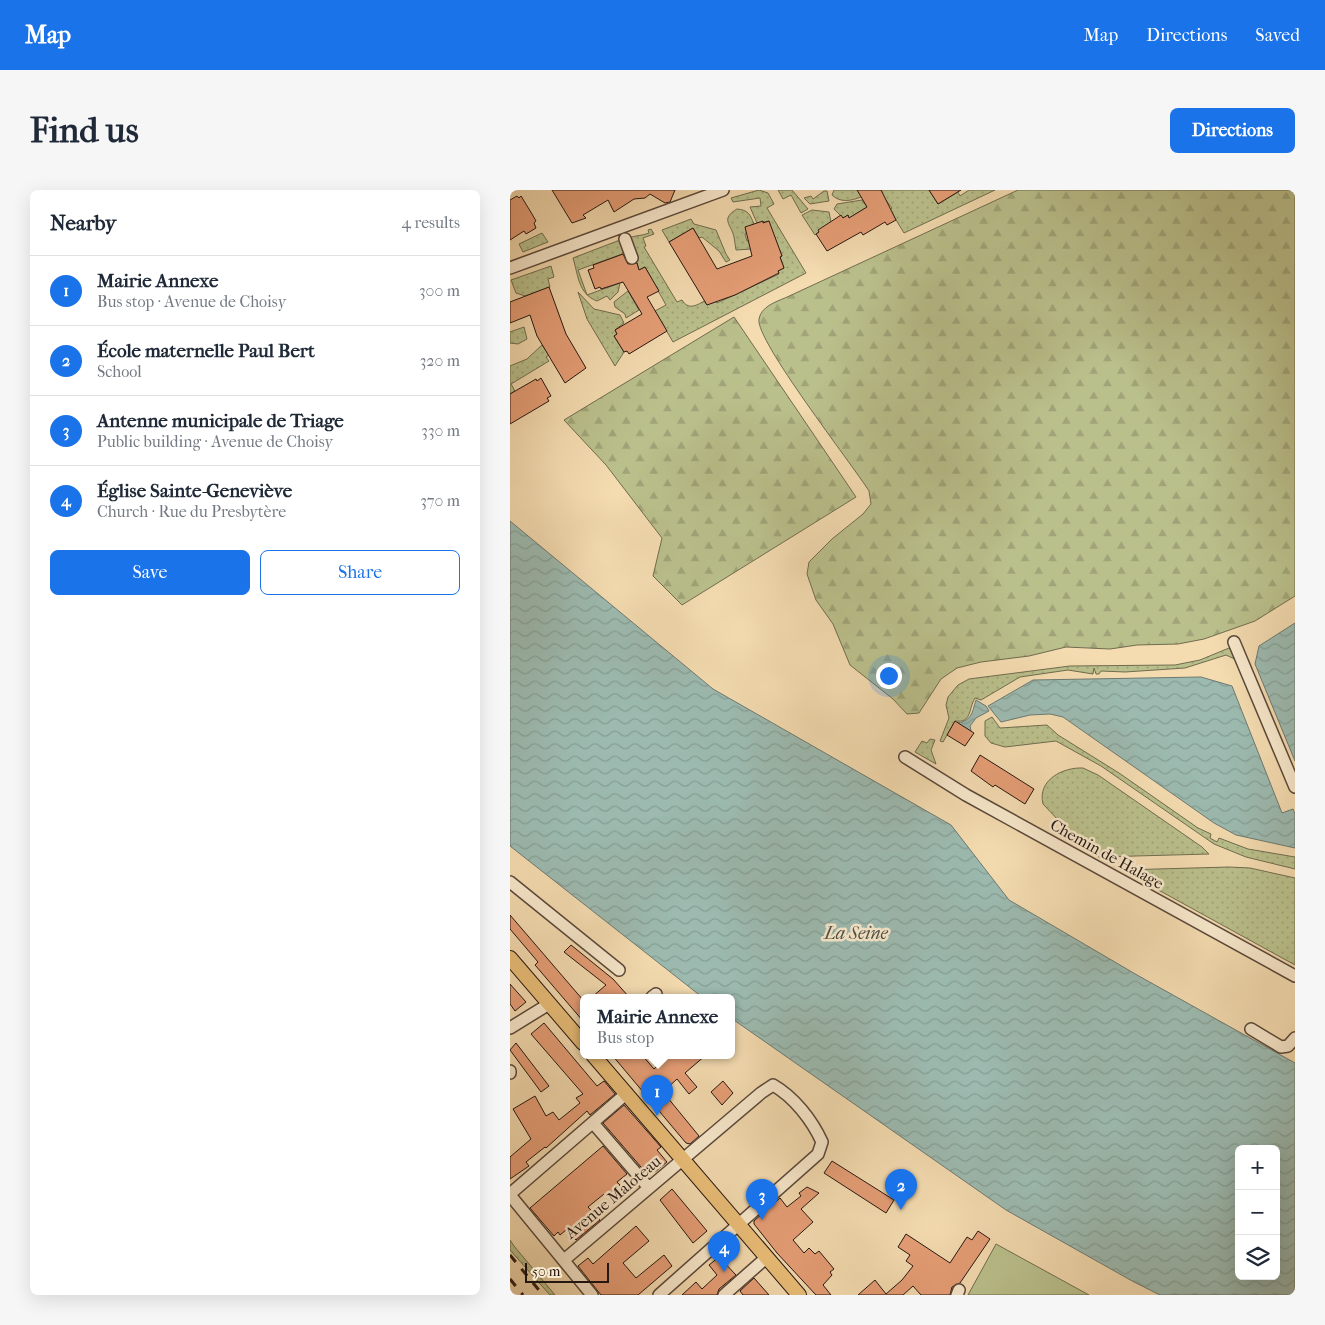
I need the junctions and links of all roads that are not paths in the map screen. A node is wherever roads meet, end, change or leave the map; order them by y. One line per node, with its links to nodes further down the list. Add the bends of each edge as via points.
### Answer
1 (723, 190): 4 (street)
2 (625, 239): 3 (street)
3 (632, 258)
4 (510, 268)
5 (1234, 642): 7 (street)
6 (905, 758): 11 (street, Chemin de Halage, via 966,795)
7 (1295, 787)
8 (510, 882): 10 (street)
9 (510, 958): 12 (main road)
10 (618, 970)
11 (1295, 976)
12 (549, 1004): 13 (street); 16 (main road)
13 (510, 1028)
14 (1251, 1029): 15 (street, via 1281,1047 1288,1046)
15 (1295, 1038)
16 (580, 1040)
17 (597, 1059): 18 (main road)
18 (627, 1093): 19 (street); 20 (main road)
19 (593, 1122): 21 (street); 22 (street)
20 (683, 1158): 21 (street, Avenue Maloteau); 23 (main road); 23 (street, Avenue Maloteau, via 773,1085 787,1093 816,1129 822,1142 818,1154)
21 (648, 1188): 25 (street, Avenue Maloteau)
22 (510, 1195): 25 (street)
23 (740, 1225): 24 (main road); 28 (street)
24 (767, 1257): 26 (street); 29 (main road)
25 (564, 1260): 27 (street)
26 (728, 1294)
27 (592, 1295)
28 (659, 1295)
29 (799, 1295)

